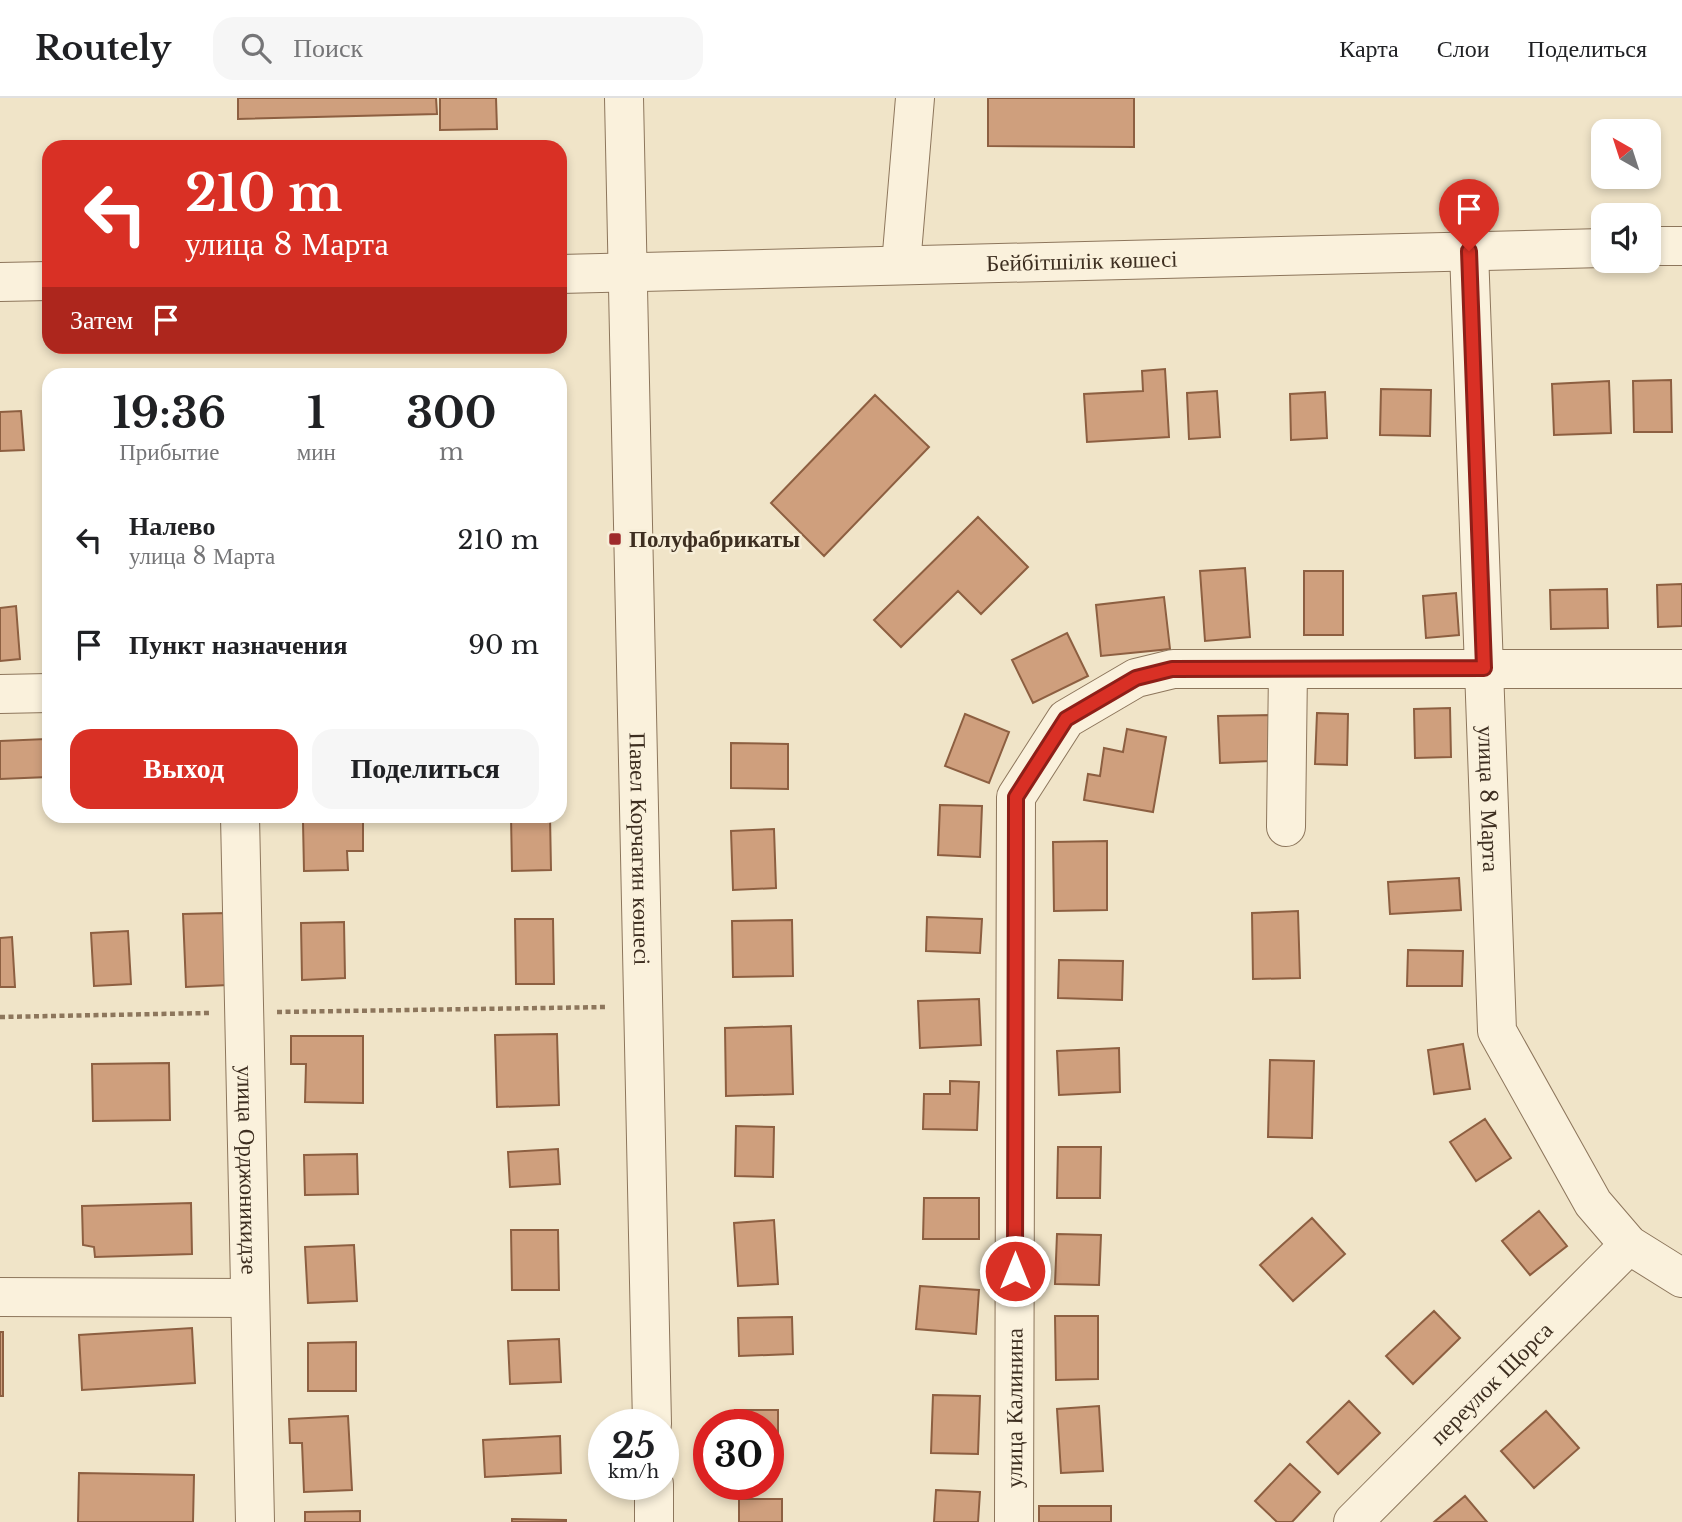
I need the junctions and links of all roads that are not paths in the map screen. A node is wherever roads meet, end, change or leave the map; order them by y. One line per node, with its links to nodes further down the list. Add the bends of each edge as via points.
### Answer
1 (624, 98): 8 (street, Павел Корчагин көшесі)
2 (915, 98): 7 (street)
3 (1661, 246): 4 (street)
4 (1682, 246)
5 (1591, 247): 6 (street, Бейбітшілік көшесі)
6 (1469, 251): 7 (street, Бейбітшілік көшесі); 12 (street, улица 8 Марта)
7 (901, 265): 8 (street, Бейбітшілік көшесі)
8 (630, 273): 9 (street, Бейбітшілік көшесі); 23 (street, Павел Корчагин көшесі)
9 (567, 274)
10 (42, 281): 11 (street)
11 (0, 282)
12 (1484, 668): 13 (street, улица Калинина); 14 (street, улица Калинина); 19 (street, улица 8 Марта, via 1497,1031 1593,1203)
13 (1288, 669): 18 (street); 27 (street, улица Калинина, via 1172,669 1136,678 1066,719 1016,797)
14 (1682, 669)
15 (42, 693): 16 (street)
16 (0, 694)
17 (240, 823): 22 (street, улица Орджоникидзе)
18 (1286, 827)
19 (1629, 1245): 20 (street, улица 8 Марта); 28 (street, переулок Щорса)
20 (1682, 1278)
21 (0, 1297): 22 (street)
22 (250, 1298): 25 (street, улица Орджоникидзе)
23 (652, 1409)
24 (653, 1500): 26 (street)
25 (256, 1522)
26 (654, 1522)
27 (1014, 1522)
28 (1353, 1522)

